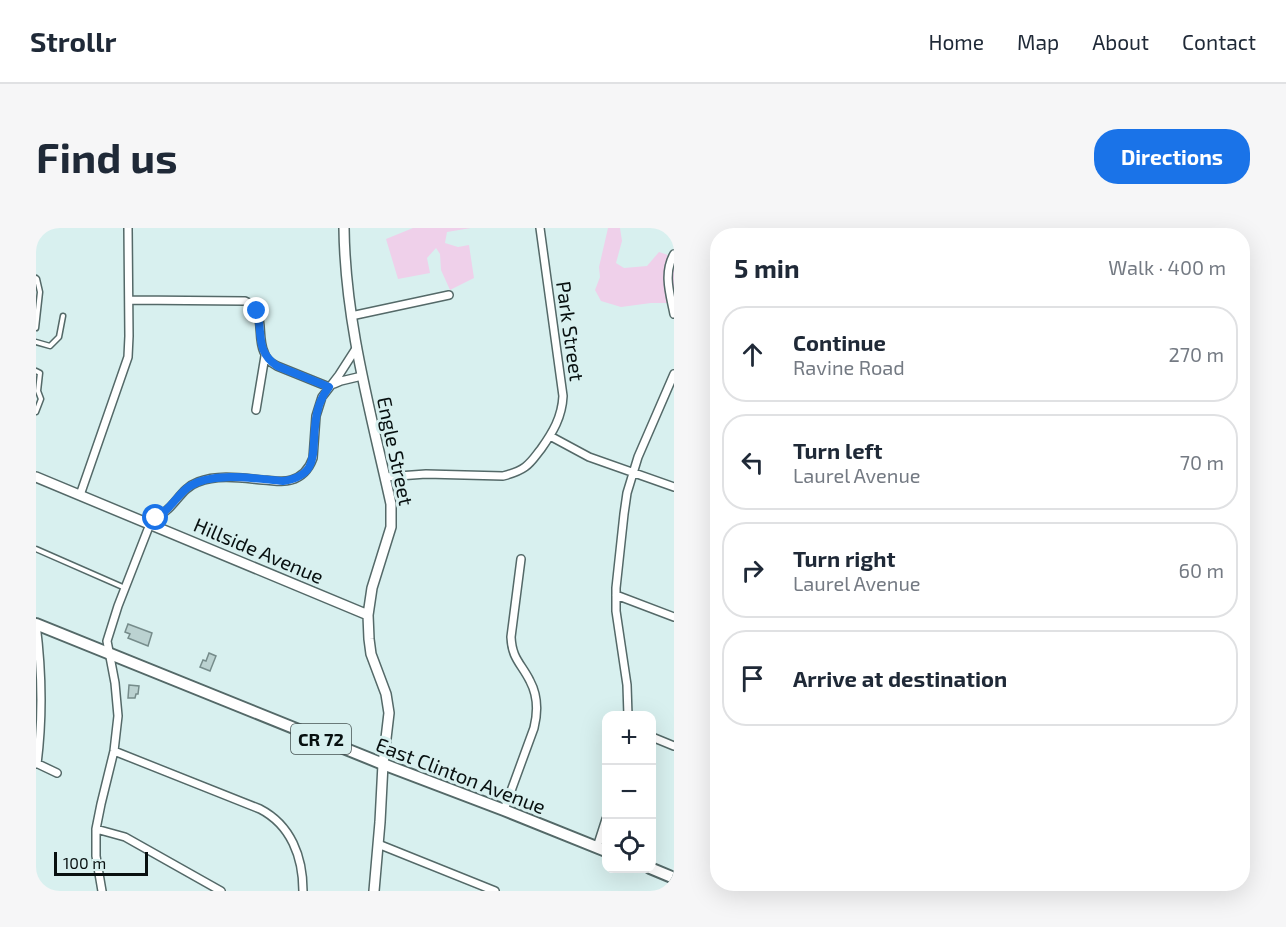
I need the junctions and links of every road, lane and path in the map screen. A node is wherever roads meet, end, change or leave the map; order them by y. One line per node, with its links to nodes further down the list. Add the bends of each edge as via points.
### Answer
1 (128, 228): 7 (street)
2 (344, 228): 10 (street, Engle Street)
3 (540, 228): 21 (street, Park Street, via 563,386 560,415)
4 (674, 254): 8 (street, via 668,277)
5 (36, 278): 11 (lane, via 40,292)
6 (449, 295): 10 (street)
7 (129, 300): 14 (street, via 250,303 257,311); 26 (street, via 128,357)
8 (674, 314)
9 (63, 316): 12 (lane, via 59,337 50,346)
10 (351, 316): 13 (street, Engle Street)
11 (36, 328)
12 (36, 342)
13 (357, 348): 17 (street, Engle Street); 18 (street)
14 (265, 356): 18 (street, via 277,366); 19 (street)
15 (36, 371): 20 (lane, via 40,373 41,399)
16 (674, 374): 22 (street)
17 (362, 376): 18 (street); 24 (street, Engle Street)
18 (329, 387): 27 (street, via 316,416 313,458 302,474 283,481 200,481 185,489)
19 (256, 410)
20 (36, 412)
21 (550, 436): 22 (street, via 589,458); 24 (street, Park Street, via 526,467 512,474)
22 (633, 472): 25 (street); 31 (street, via 624,514)
23 (36, 477): 26 (street, Hillside Avenue)
24 (385, 477): 32 (street, Engle Street, via 391,527)
25 (674, 487)
26 (80, 495): 27 (street, Hillside Avenue)
27 (150, 524): 30 (street); 32 (street, Hillside Avenue)
28 (36, 549): 30 (lane)
29 (521, 559): 43 (street, via 511,637 517,662 533,688 537,708 534,728)
30 (126, 588): 35 (street, via 107,641)
31 (616, 595): 33 (street); 36 (street)
32 (368, 615): 41 (street, Engle Street, via 371,654 388,704)
33 (674, 617)
34 (36, 624): 35 (main road, East Clinton Avenue / CR 72); 40 (street, via 42,700)
35 (110, 653): 39 (street, via 117,708); 41 (main road, East Clinton Avenue / CR 72)
36 (628, 711)
37 (656, 739): 38 (street)
38 (674, 746)
39 (114, 751): 44 (street); 51 (street, via 269,814 282,825 295,847)
40 (36, 764): 42 (street)
41 (383, 764): 43 (main road, East Clinton Avenue / CR 72); 45 (street, Engle Street)
42 (57, 773)
43 (504, 810): 46 (main road, East Clinton Avenue / CR 72)
44 (96, 829): 49 (street); 50 (street, via 124,837)
45 (378, 844): 52 (street, Engle Street); 53 (street)
46 (602, 849)
47 (656, 870): 48 (main road)
48 (674, 878)
49 (102, 891)
50 (221, 891)
51 (303, 891)
52 (374, 891)
53 (495, 891)

